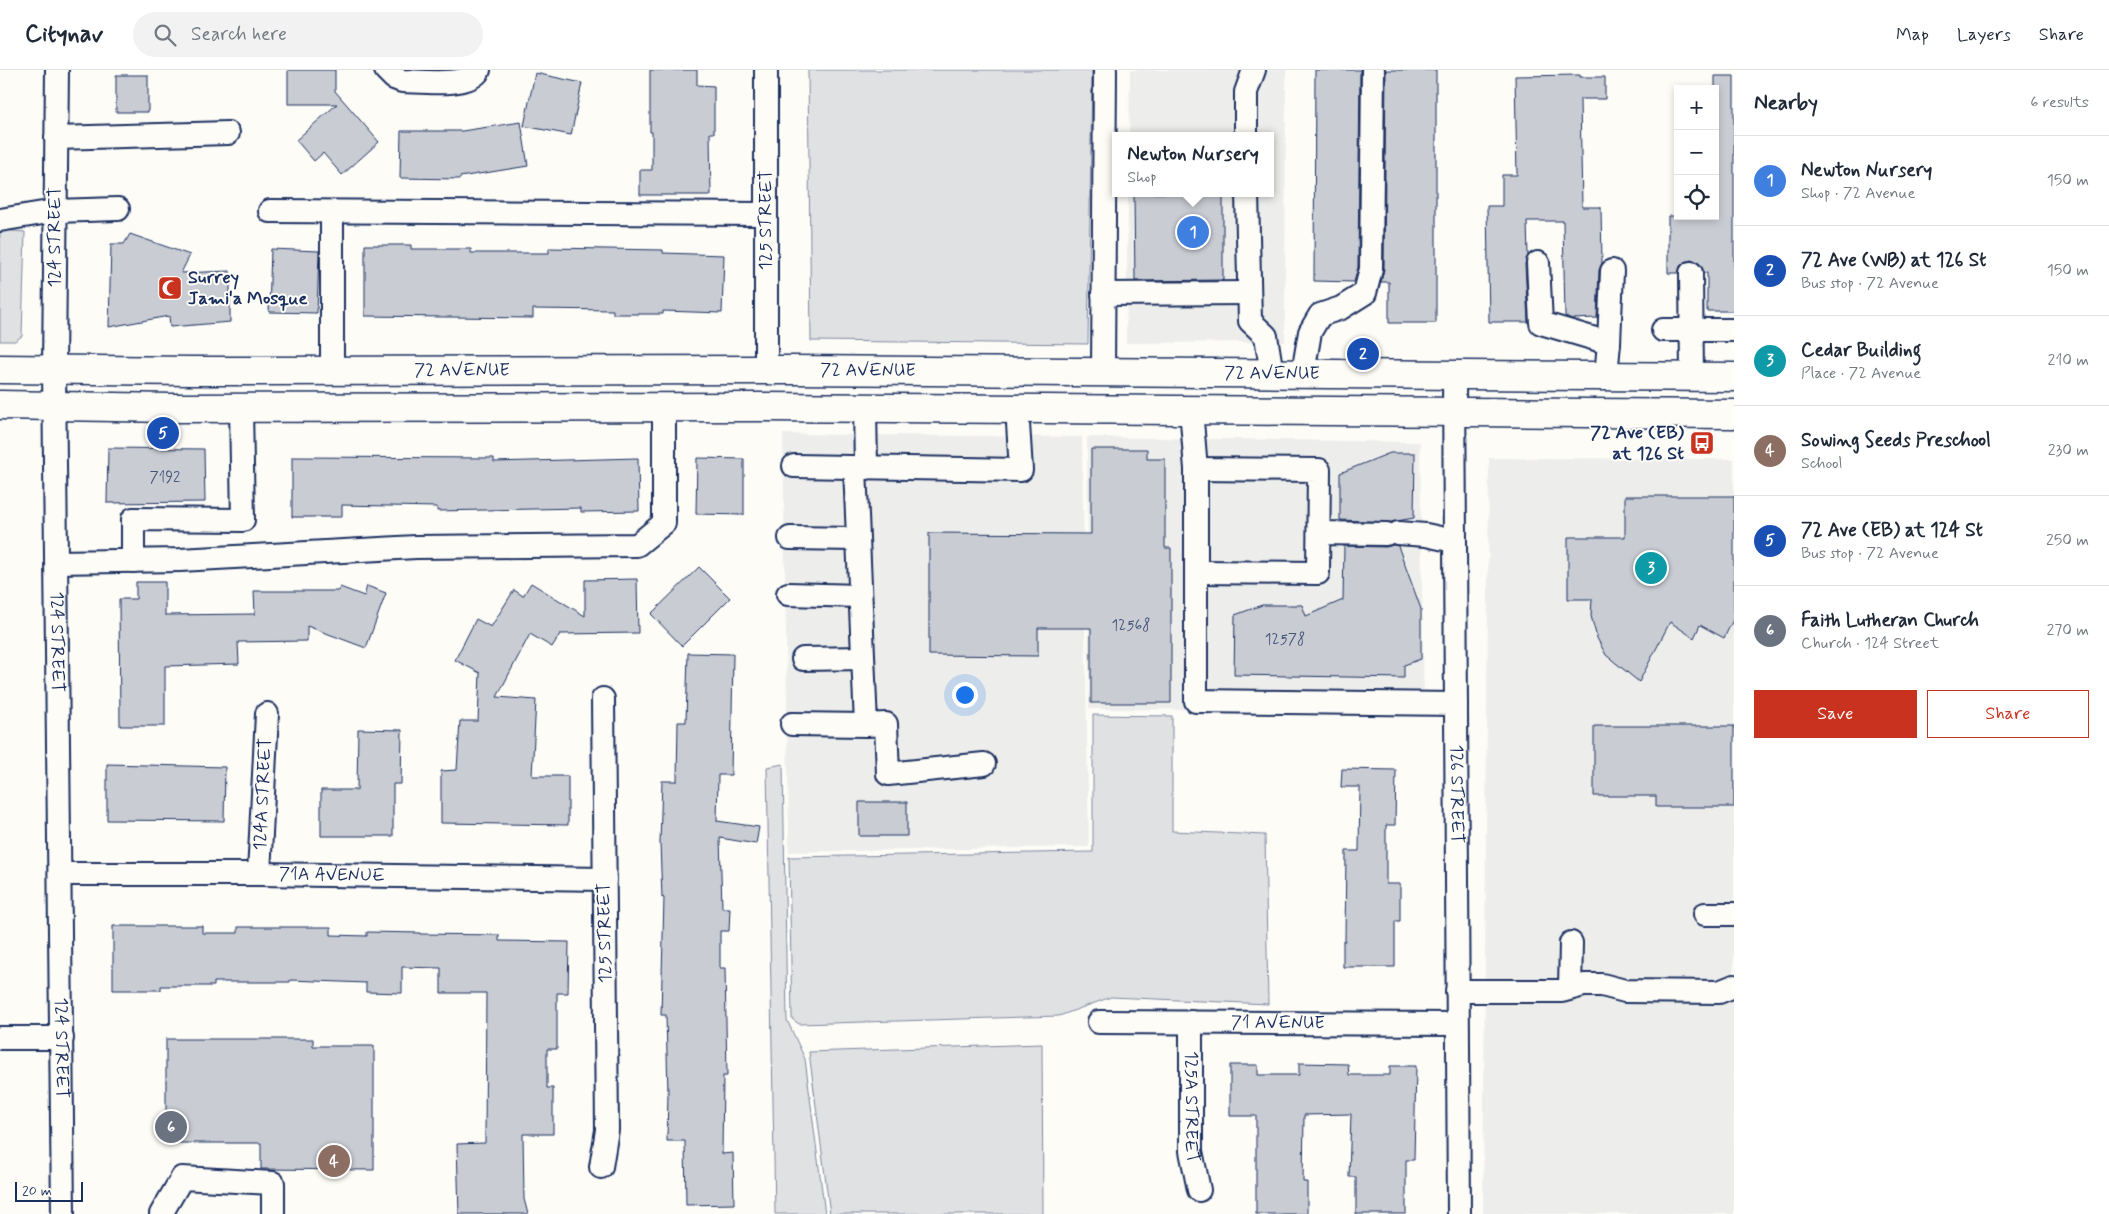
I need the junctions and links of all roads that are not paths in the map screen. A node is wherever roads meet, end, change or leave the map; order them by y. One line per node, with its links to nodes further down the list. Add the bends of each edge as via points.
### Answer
1 (56, 70): 10 (street, 124 STREET)
2 (386, 70): 3 (street, via 402,81 461,81 473,78)
3 (479, 70)
4 (766, 70): 16 (street, 125 STREET)
5 (1105, 70): 22 (street)
6 (1254, 70): 8 (street, via 1246,92)
7 (1373, 70): 32 (street, via 1371,269 1365,293 1342,308 1320,315 1310,332)
8 (1246, 132)
9 (228, 133): 10 (street)
10 (56, 138): 13 (street, 124 STREET)
11 (1247, 197): 21 (street)
12 (118, 208): 13 (street)
13 (56, 211): 17 (street); 28 (street, 124 STREET)
14 (270, 211): 15 (street)
15 (332, 212): 16 (street); 29 (street)
16 (765, 214): 30 (street, 125 STREET)
17 (0, 220)
18 (1538, 263): 26 (street, via 1542,323)
19 (1612, 271): 26 (street)
20 (1690, 273): 24 (street)
21 (1249, 293): 22 (street); 33 (street, via 1250,321 1266,336)
22 (1103, 294): 31 (street)
23 (1663, 330): 24 (street)
24 (1692, 330): 25 (street); 36 (street)
25 (1734, 330)
26 (1608, 342): 35 (street)
27 (0, 368): 28 (main road, 72 AVENUE)
28 (54, 369): 29 (main road, 72 AVENUE); 39 (street, 124 STREET)
29 (332, 371): 30 (main road, 72 AVENUE)
30 (766, 371): 31 (main road, 72 AVENUE)
31 (1103, 372): 33 (main road, 72 AVENUE)
32 (1303, 373): 33 (main road, 72 AVENUE); 34 (main road, 72 AVENUE)
33 (1272, 374)
34 (1454, 375): 35 (main road, 72 AVENUE); 45 (street, 126 STREET)
35 (1606, 376): 36 (main road, 72 AVENUE)
36 (1692, 376): 37 (main road, 72 AVENUE)
37 (1734, 377)
38 (0, 405): 39 (main road, 72 AVENUE)
39 (55, 406): 42 (main road, 72 AVENUE); 55 (street, 124 STREET)
40 (664, 407): 41 (main road, 72 AVENUE); 42 (main road, 72 AVENUE); 54 (street, via 664,523 637,546 416,547)
41 (865, 407): 43 (main road, 72 AVENUE); 48 (street)
42 (240, 408): 54 (street, via 243,520 133,519)
43 (1017, 408): 44 (main road, 72 AVENUE); 48 (street, via 1021,470)
44 (1192, 409): 45 (main road, 72 AVENUE); 49 (street)
45 (1454, 412): 46 (main road, 72 AVENUE); 53 (street, 126 STREET)
46 (1734, 414)
47 (794, 466): 48 (street)
48 (860, 468): 52 (street)
49 (1196, 469): 50 (street, via 1319,470); 56 (street)
50 (1319, 533): 53 (street, via 1426,535); 56 (street, via 1318,573)
51 (790, 538): 52 (street)
52 (857, 539): 58 (street)
53 (1454, 541): 62 (street, 126 STREET)
54 (133, 561): 55 (street)
55 (57, 562): 67 (street, 124 STREET)
56 (1197, 572): 62 (street, via 1196,701)
57 (788, 594): 58 (street)
58 (860, 596): 59 (street)
59 (863, 658): 60 (street); 65 (street)
60 (803, 659)
61 (603, 699): 69 (street, 125 STREET)
62 (1456, 704): 75 (street, 126 STREET)
63 (267, 714): 68 (street, 124A STREET)
64 (792, 724): 65 (street)
65 (866, 725): 66 (street, via 886,724 888,774)
66 (984, 764)
67 (60, 874): 68 (street, 71A AVENUE); 80 (street, 124 STREET)
68 (259, 874): 69 (street, 71A AVENUE)
69 (605, 879): 81 (street, 125 STREET, via 608,1130)
70 (1705, 914): 71 (street)
71 (1734, 914)
72 (1570, 943): 74 (street)
73 (1734, 986): 74 (street, via 1719,992 1625,991 1602,985)
74 (1570, 988): 75 (street, via 1562,991)
75 (1456, 991): 78 (street, 126 STREET)
76 (1099, 1022): 77 (street, 71 AVENUE)
77 (1191, 1022): 78 (street, 71 AVENUE); 82 (street, 125A STREET, via 1191,1151)
78 (1456, 1024): 86 (street, 126 STREET)
79 (0, 1038): 80 (street)
80 (62, 1038): 83 (street, 124 STREET)
81 (601, 1167)
82 (1199, 1190)
83 (63, 1214)
84 (160, 1214): 85 (street, via 182,1178 273,1183)
85 (273, 1214)
86 (1459, 1214)

